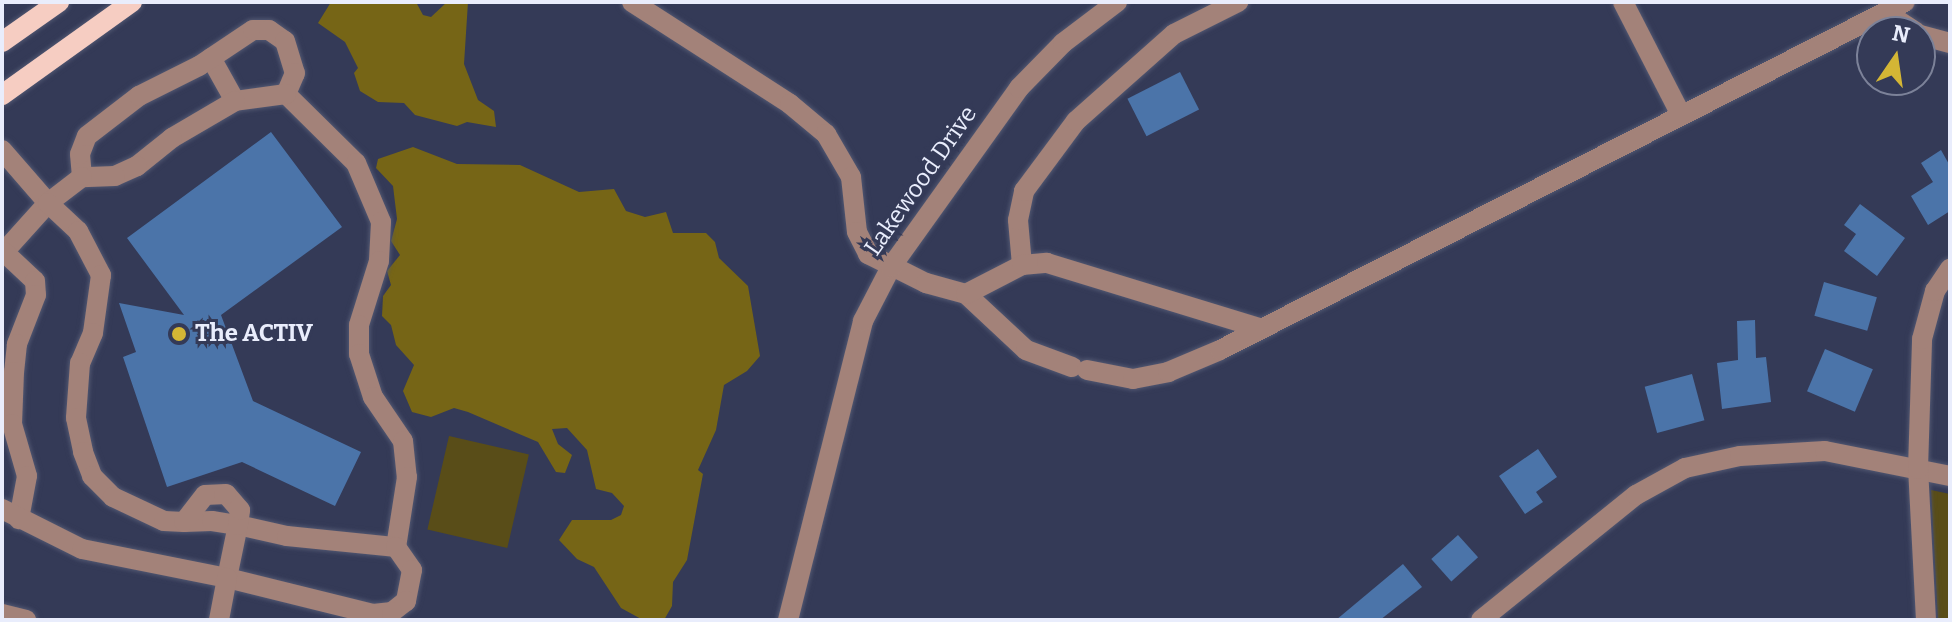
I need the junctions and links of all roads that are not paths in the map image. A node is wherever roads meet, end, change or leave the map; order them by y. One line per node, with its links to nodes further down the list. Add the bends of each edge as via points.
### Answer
1 (59, 2): 10 (main road)
2 (132, 2): 13 (main road)
3 (632, 2): 21 (street, via 790,104 826,134 851,177 857,232 868,254)
4 (1117, 2): 21 (street, Lakewood Drive, via 1063,43 1019,88)
5 (1238, 2): 20 (street, via 1174,34 1076,121 1024,191 1018,220)
6 (1623, 2): 15 (street)
7 (1905, 2): 8 (street)
8 (1885, 12): 9 (street); 15 (street)
9 (1891, 16)
10 (2, 42)
11 (211, 58): 12 (street, via 245,34 269,30 294,55 295,73); 14 (street); 17 (street, via 139,96 87,136 80,154)
12 (286, 94): 14 (street); 30 (street, via 356,163 381,222 379,261 359,325 359,354 373,397 403,441 407,477)
13 (2, 95)
14 (235, 101): 17 (street, via 137,166 115,176)
15 (1680, 113): 24 (street)
16 (2, 150): 18 (street)
17 (82, 177): 18 (street)
18 (48, 203): 19 (street); 28 (street, via 78,231 101,275 93,333 80,363 76,418 92,476 140,514)
19 (3, 253): 27 (street, via 35,281 36,295 17,344 12,424 27,476)
20 (1022, 265): 23 (street); 24 (street, via 1047,263)
21 (891, 267): 23 (street); 36 (street, Lakewood Drive, via 863,321)
22 (1950, 269): 25 (street, via 1926,316)
23 (966, 294): 24 (street, via 1026,350 1080,369 1133,379 1168,372)
24 (1260, 328)
25 (1918, 469): 26 (street); 33 (street); 37 (street, via 1825,451 1740,456 1685,468 1636,495)
26 (1950, 476)
27 (11, 514): 31 (street, via 82,549)
28 (184, 522): 29 (street); 29 (street, via 198,501 217,491 234,499 240,510)
29 (238, 525): 30 (street, via 326,542); 31 (street)
30 (396, 547): 31 (street, via 412,570 406,601 392,612 373,614)
31 (227, 578): 35 (street)
32 (2, 614): 34 (street)
33 (1925, 616)
34 (26, 620)
35 (219, 620)
36 (788, 620)
37 (1481, 620)

